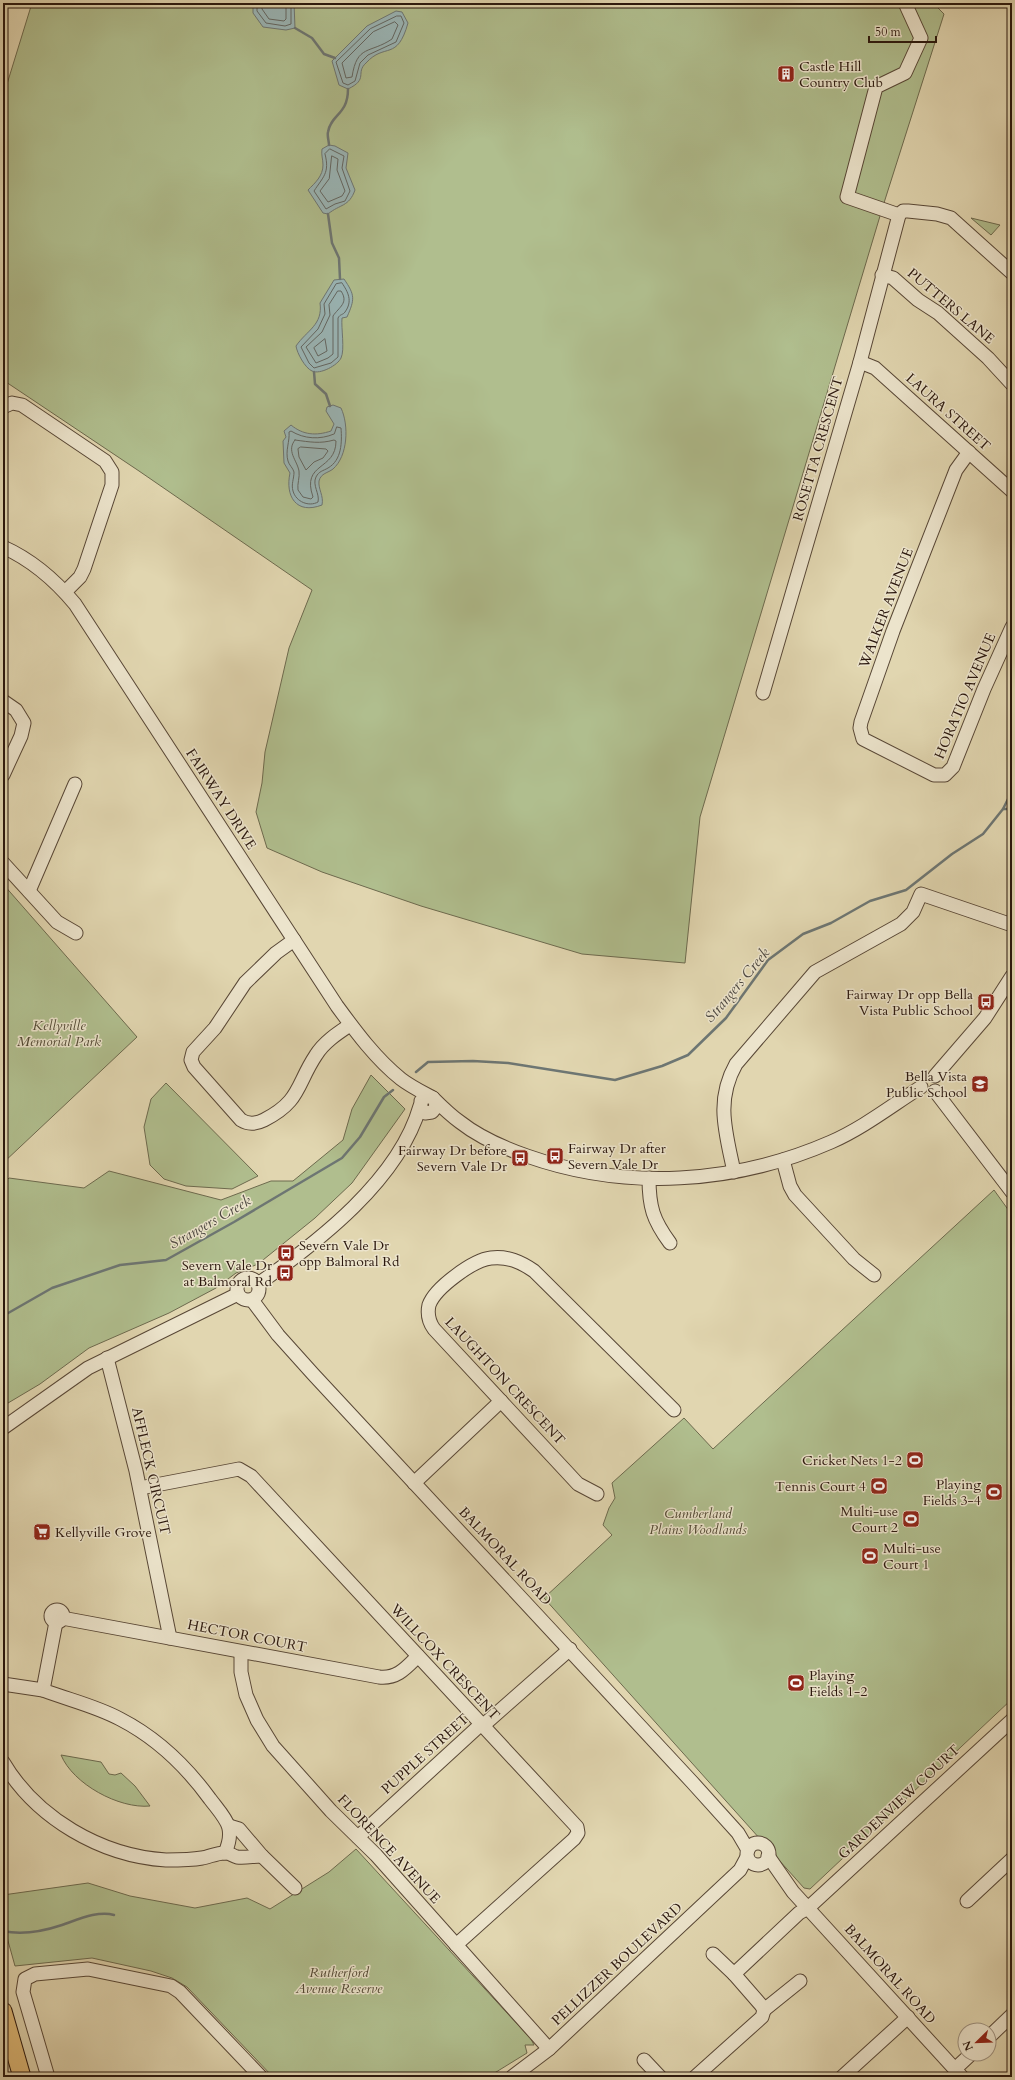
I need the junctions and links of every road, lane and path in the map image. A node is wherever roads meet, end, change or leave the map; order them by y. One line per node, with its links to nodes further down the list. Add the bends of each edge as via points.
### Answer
1 (905, 3): 2 (street, via 921,38 905,73 876,87 847,197)
2 (900, 214): 3 (street, via 908,211 951,218); 4 (street, ROSETTA CRESCENT)
3 (1012, 273)
4 (882, 274): 5 (street, ROSETTA CRESCENT); 6 (street, PUTTERS LANE, via 893,278 918,300 938,313 988,358)
5 (860, 362): 8 (street, LAURA STREET, via 875,368); 13 (street, ROSETTA CRESCENT)
6 (1012, 384)
7 (3, 407): 11 (street, via 12,403 22,405 105,461 112,472 112,485 84,569 80,577)
8 (969, 452): 9 (street, LAURA STREET); 15 (street, WALKER AVENUE, via 956,470 860,728 863,739)
9 (1012, 491)
10 (3, 547): 11 (street, FAIRWAY DRIVE, via 39,568)
11 (65, 592): 22 (street, FAIRWAY DRIVE, via 88,623)
12 (1012, 628): 15 (street, HORATIO AVENUE, via 949,772 939,777)
13 (763, 694)
14 (3, 702): 16 (street, via 16,710 24,723 22,736)
15 (900, 759)
16 (3, 775)
17 (75, 784): 19 (street)
18 (3, 863): 19 (street)
19 (29, 891): 21 (street, via 57,922)
20 (1012, 925): 30 (street, via 922,894 913,912 901,924 815,972 736,1064 728,1079 723,1108)
21 (76, 933)
22 (294, 940): 24 (street, FAIRWAY DRIVE); 24 (street, via 276,953 245,983 215,1028 193,1052 191,1060 194,1067 241,1120 256,1123 286,1106 295,1095 316,1054 328,1041)
23 (1012, 976): 25 (street, via 986,1018)
24 (350, 1025): 28 (street, FAIRWAY DRIVE, via 386,1066)
25 (934, 1076): 26 (street, via 924,1076 920,1081); 27 (street, via 939,1084)
26 (921, 1087): 27 (street, via 928,1093); 29 (street, FAIRWAY DRIVE, via 851,1132)
27 (935, 1091): 32 (street)
28 (428, 1106): 31 (street, FAIRWAY DRIVE, via 506,1148 538,1160 594,1173); 35 (street, via 393,1161 359,1200 319,1238)
29 (783, 1160): 30 (street, FAIRWAY DRIVE); 34 (street, via 795,1195 854,1259)
30 (734, 1172): 31 (street, FAIRWAY DRIVE, via 701,1177)
31 (649, 1178): 33 (street, via 651,1210 658,1226)
32 (1012, 1192)
33 (670, 1242)
34 (874, 1275)
35 (258, 1284): 36 (street, via 254,1280 245,1279 238,1285); 37 (street, via 258,1295)
36 (238, 1294): 37 (street, via 245,1300); 38 (street)
37 (252, 1300): 42 (street, BALMORAL ROAD, via 278,1335)
38 (107, 1358): 41 (street, via 53,1391); 43 (street, AFFLECK CIRCUIT)
39 (501, 1401): 40 (street, LAUGHTON CRESCENT, via 434,1329 428,1314 430,1304 436,1295 463,1269 492,1258 511,1259 534,1271); 42 (street); 44 (street, LAUGHTON CRESCENT, via 578,1484)
40 (674, 1410)
41 (3, 1428)
42 (414, 1483): 46 (street, BALMORAL ROAD)
43 (140, 1488): 45 (street, AFFLECK CIRCUIT); 48 (street, WILLCOX CRESCENT, via 239,1469 251,1476)
44 (597, 1494)
45 (170, 1638): 47 (street, HECTOR COURT); 50 (street, HECTOR COURT, via 59,1620)
46 (570, 1649): 52 (street, PUPPLE STREET); 58 (street, BALMORAL ROAD, via 738,1832)
47 (241, 1652): 48 (street, HECTOR COURT, via 385,1678 398,1674); 55 (street, FLORENCE AVENUE, via 240,1672 246,1695 273,1746)
48 (418, 1656): 52 (street, WILLCOX CRESCENT)
49 (3, 1684): 50 (street)
50 (43, 1690): 54 (street, via 120,1718 154,1740 193,1776)
51 (1012, 1720): 64 (street, GARDENVIEW COURT)
52 (481, 1725): 55 (street, PUPPLE STREET); 65 (street, WILLCOX CRESCENT, via 577,1827 578,1833)
53 (3, 1762): 56 (street, via 25,1793 49,1814 102,1846 165,1860 201,1859)
54 (230, 1826): 56 (street, via 231,1839); 57 (street, via 239,1829)
55 (358, 1837): 65 (street, FLORENCE AVENUE)
56 (226, 1853): 57 (street, via 237,1857)
57 (262, 1856): 61 (street)
58 (753, 1856): 59 (street, PELLIZZER BOULEVARD, via 765,1862); 59 (street, BALMORAL ROAD, via 765,1846); 62 (street, BALMORAL ROAD); 74 (street, PELLIZZER BOULEVARD)
59 (768, 1856): 62 (street, BALMORAL ROAD)
60 (1012, 1859): 63 (street)
61 (295, 1888)
62 (793, 1892): 64 (street, BALMORAL ROAD)
63 (967, 1901)
64 (808, 1908): 67 (street, GARDENVIEW COURT, via 798,1913); 72 (street, BALMORAL ROAD)
65 (456, 1945): 74 (street, FLORENCE AVENUE)
66 (713, 1954): 67 (street)
67 (734, 1974): 69 (street)
68 (800, 1981): 69 (street)
69 (764, 2010): 83 (street, via 762,2017)
70 (3, 2011): 78 (main road)
71 (1012, 2015): 73 (street)
72 (908, 2017): 77 (street, BALMORAL ROAD); 84 (street)
73 (997, 2029)
74 (549, 2049): 81 (street, PELLIZZER BOULEVARD)
75 (644, 2060): 82 (street)
76 (966, 2062): 77 (street)
77 (959, 2073)
78 (22, 2077)
79 (48, 2077): 80 (street, via 23,1984 25,1979 35,1974 88,1969 171,1986 180,1992)
80 (261, 2077)
81 (512, 2077)
82 (660, 2077)
83 (695, 2077)
84 (842, 2077)

